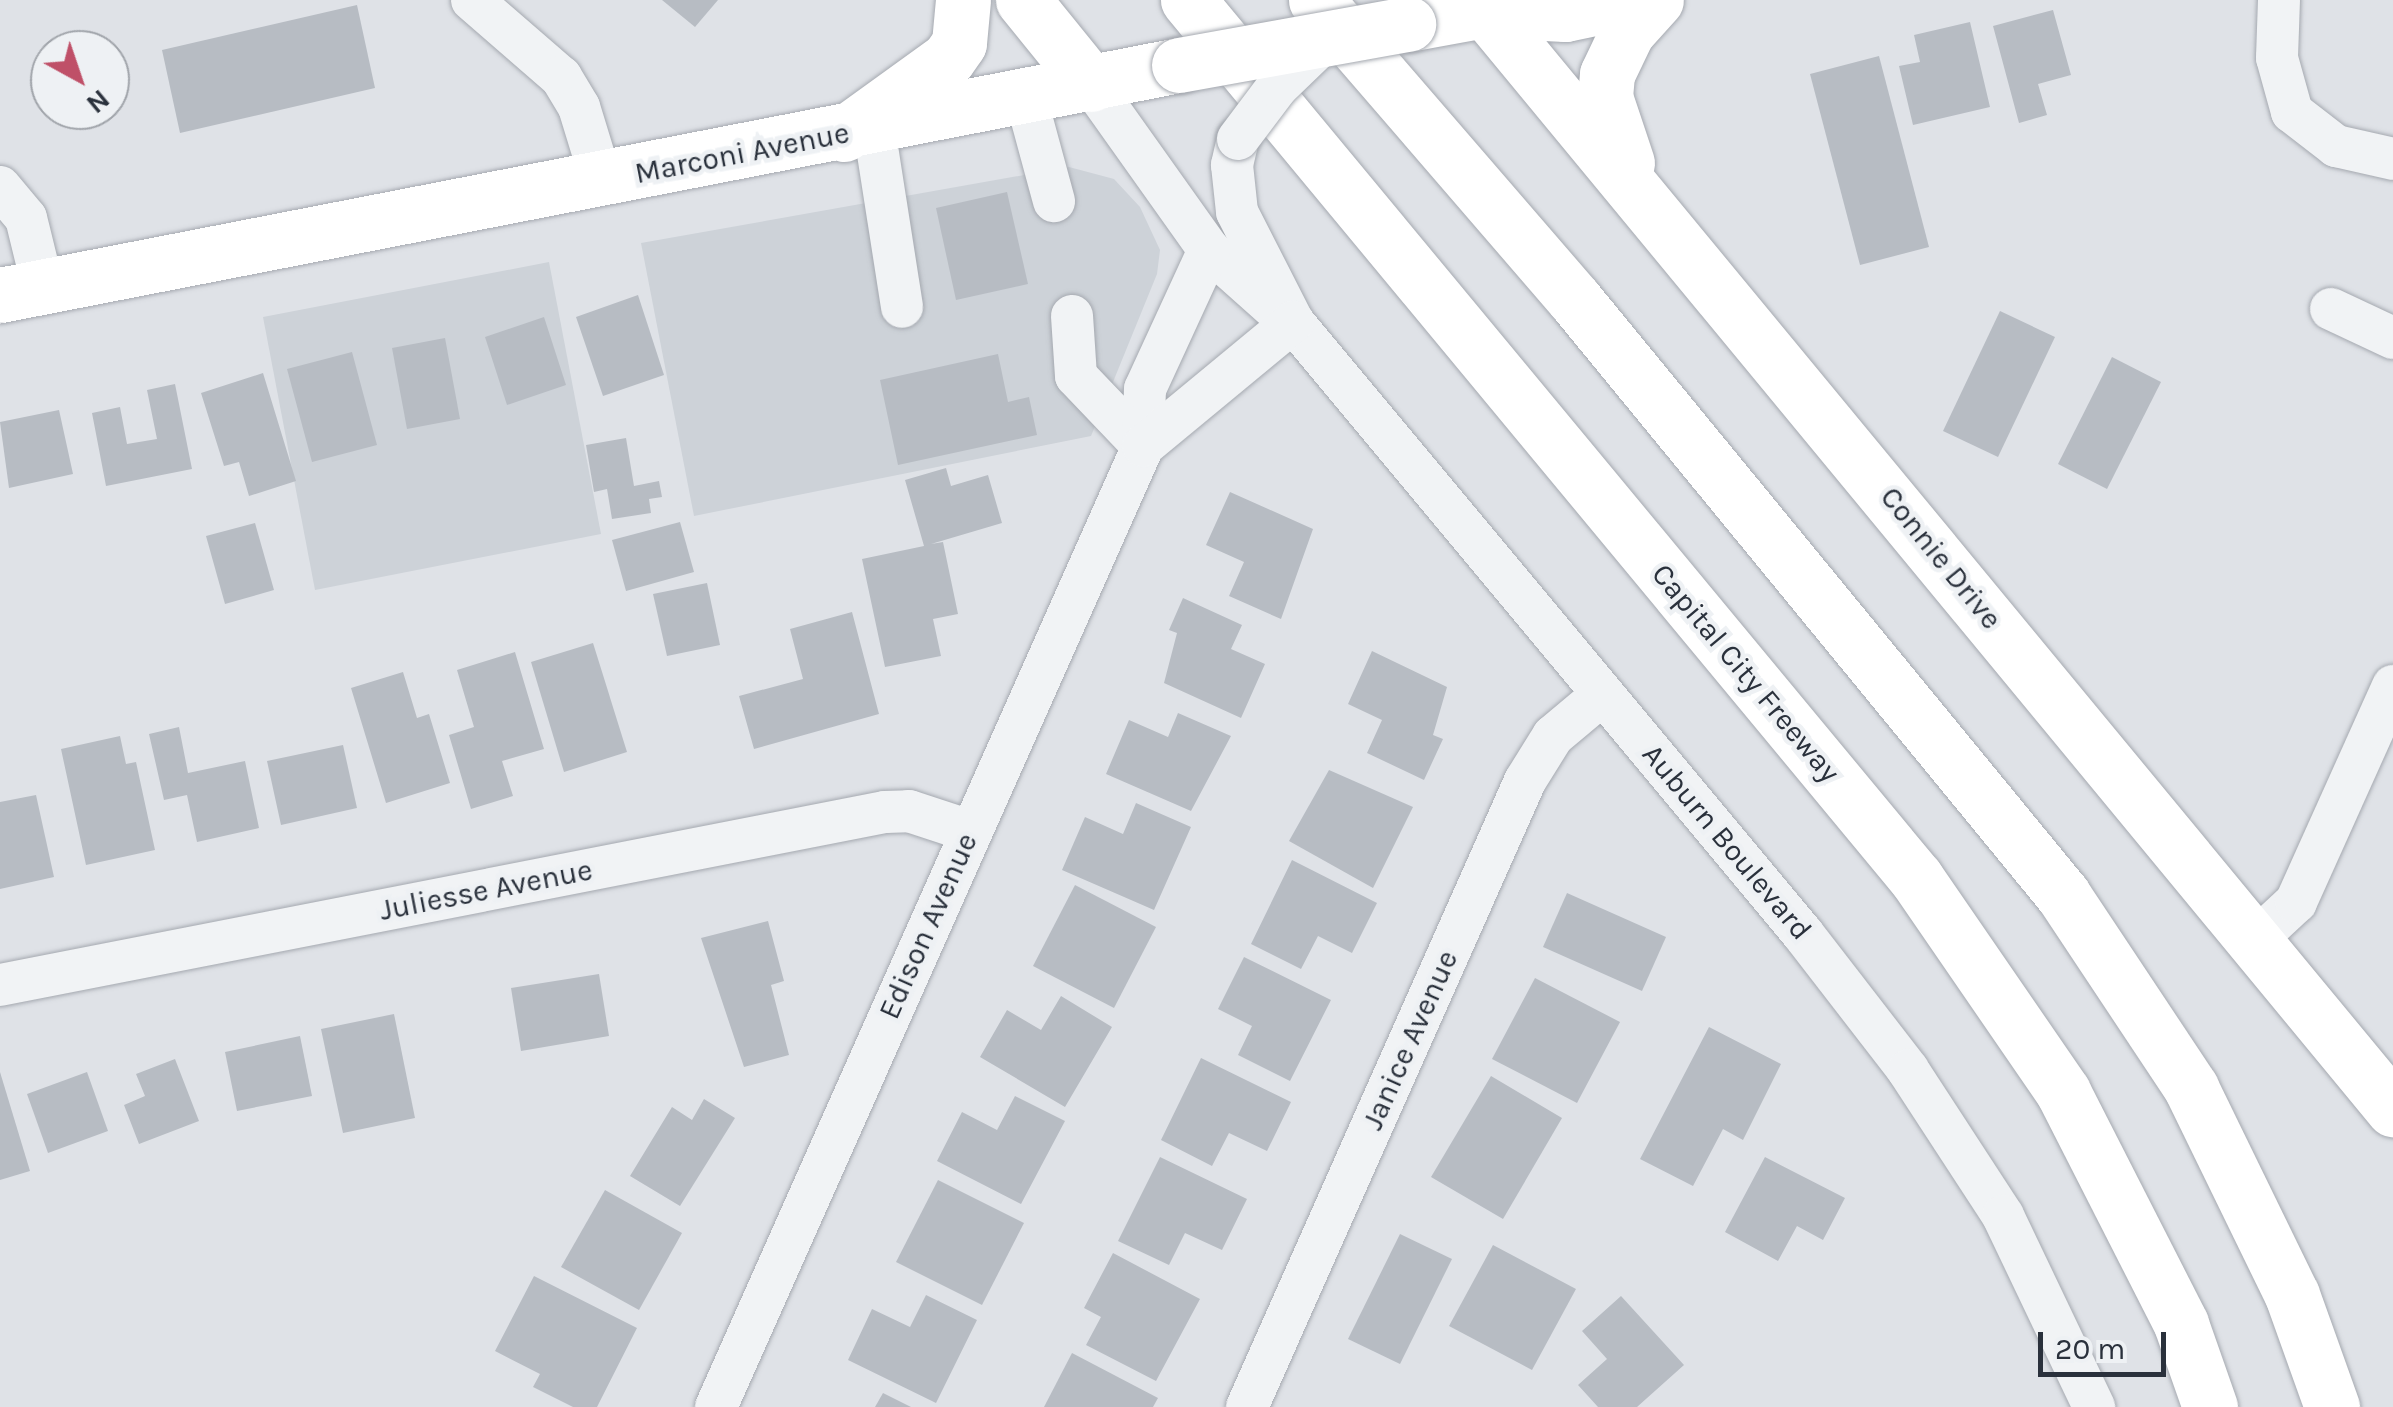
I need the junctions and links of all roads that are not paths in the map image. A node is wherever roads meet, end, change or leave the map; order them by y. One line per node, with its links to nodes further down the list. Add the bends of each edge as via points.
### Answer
1 (472, 0): 14 (street, via 561,77 591,139)
2 (963, 0): 12 (main road, via 959,43 948,59)
3 (1023, 0): 10 (main road)
4 (1188, 0): 35 (main road, Capital City Freeway, via 1916,878 2063,1092 2181,1324)
5 (1632, 0): 8 (main road, Marconi Avenue, via 1565,14)
6 (1656, 0): 16 (main road, via 1614,55 1605,96)
7 (2279, 0): 13 (street, via 2276,58 2292,112 2336,146)
8 (1487, 4): 9 (main road, Marconi Avenue, bridge, via 1408,24); 16 (main road, Connie Drive)
9 (1323, 19): 10 (main road, Marconi Avenue, bridge, via 1179,65); 23 (street, Auburn Boulevard, bridge, via 1238,140 1232,165 1237,212); 36 (main road, via 1575,300 2063,895 2191,1088 2292,1294)
10 (1091, 84): 11 (main road, Marconi Avenue); 18 (street, Auburn Boulevard)
11 (1026, 98): 12 (main road, Marconi Avenue); 17 (street)
12 (859, 131): 14 (main road, Marconi Avenue); 20 (street)
13 (2393, 158)
14 (601, 179): 19 (main road, Marconi Avenue)
15 (0, 187): 19 (street, via 26,218)
16 (1639, 194): 29 (main road, Connie Drive)
17 (1054, 201)
18 (1209, 250): 23 (street, Auburn Boulevard); 25 (street, Edison Avenue, via 1146,389)
19 (22, 291)
20 (902, 307)
21 (2331, 309): 24 (street)
22 (1072, 316): 25 (street, via 1076,376)
23 (1293, 322): 25 (street, Edison Avenue); 27 (street, Auburn Boulevard)
24 (2393, 338)
25 (1142, 446): 28 (street, Edison Avenue)
26 (2393, 686): 29 (street, via 2296,902)
27 (1603, 694): 32 (street, Janice Avenue, via 1553,736 1525,781); 34 (street, Auburn Boulevard, via 1814,947 1958,1142 2046,1296)
28 (970, 831): 30 (street, Juliesse Avenue, via 909,811 885,812); 33 (street, Edison Avenue)
29 (2254, 941): 31 (main road, Connie Drive)
30 (0, 985)
31 (2393, 1109)
32 (1259, 1403)
33 (716, 1407)
34 (2094, 1407)
35 (2210, 1407)
36 (2332, 1407)

